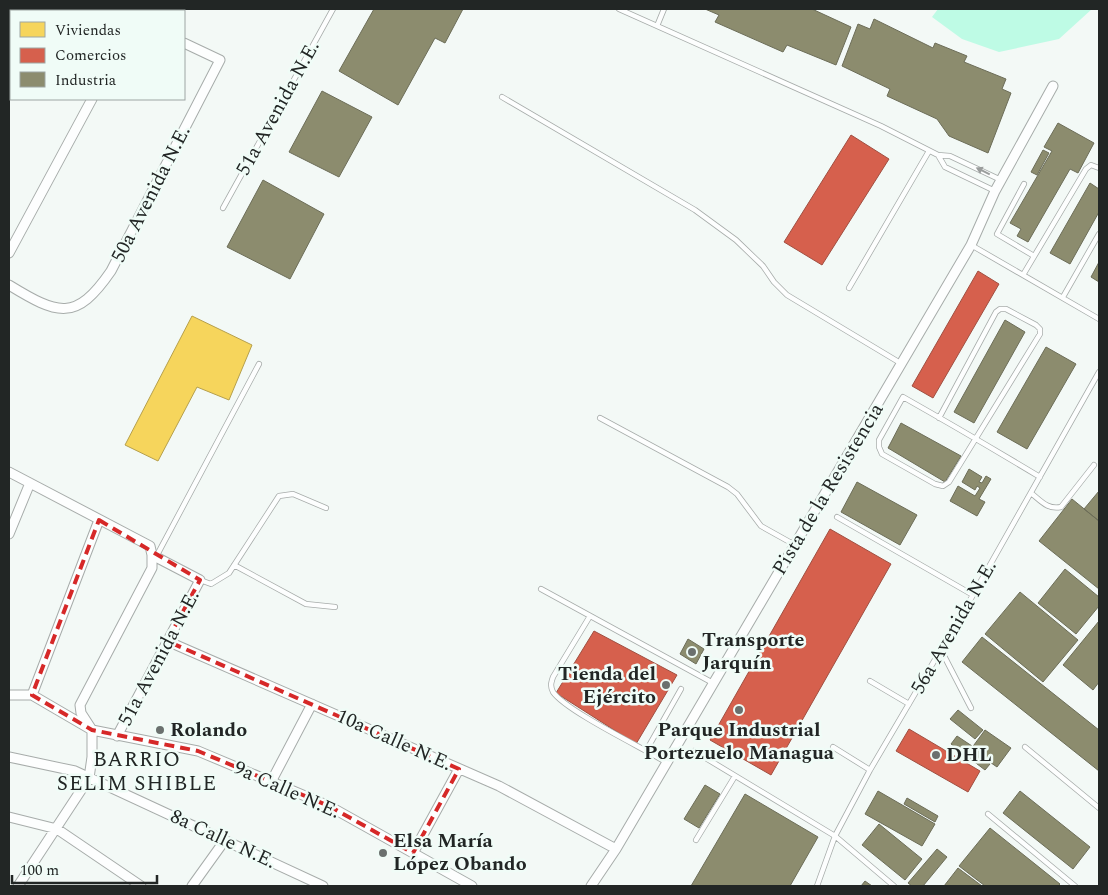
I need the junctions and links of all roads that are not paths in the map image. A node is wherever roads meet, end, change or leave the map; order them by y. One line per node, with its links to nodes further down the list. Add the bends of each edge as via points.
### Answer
1 (333, 9): 15 (lane, 51a Avenida N.E.)
2 (619, 9): 4 (lane)
3 (664, 9): 4 (lane)
4 (657, 26): 9 (lane)
5 (185, 43): 21 (street, 50a Avenida N.E., via 220,60 111,271 97,292 83,304 63,309 37,302)
6 (1053, 86): 12 (street, Pista de la Resistencia)
7 (502, 97): 26 (lane, via 695,210 736,240 787,294)
8 (91, 100): 18 (street)
9 (929, 151): 10 (lane); 22 (lane)
10 (938, 155): 12 (lane, one-way to 10, via 950,156); 14 (lane, via 945,167)
11 (1099, 168): 19 (lane, via 1091,164 1086,169)
12 (1001, 180): 14 (street, Pista de la Resistencia)
13 (1024, 184): 19 (lane, via 997,234)
14 (995, 191): 17 (street, Pista de la Resistencia)
15 (223, 208)
16 (1099, 234): 23 (lane)
17 (971, 245): 20 (lane); 26 (street, Pista de la Resistencia)
18 (9, 254)
19 (1034, 256): 20 (lane)
20 (1023, 275): 23 (lane)
21 (9, 285)
22 (849, 288)
23 (1063, 297): 24 (lane)
24 (1099, 319)
25 (259, 364): 41 (lane)
26 (902, 364): 40 (street, Pista de la Resistencia)
27 (1099, 372): 33 (lane, 56a Avenida N.E.)
28 (600, 418): 40 (lane, via 728,487 761,526)
29 (939, 418): 30 (lane); 30 (lane, via 903,397 879,440 882,454 943,486 949,482); 30 (lane, via 1000,308 1036,325 1040,334)
30 (976, 439): 33 (lane)
31 (1094, 465): 35 (lane, via 1061,507 1047,506)
32 (9, 472): 34 (street)
33 (1040, 477): 35 (lane, 56a Avenida N.E.)
34 (30, 484): 38 (street); 39 (street)
35 (1032, 493): 45 (lane, 56a Avenida N.E.)
36 (326, 508): 42 (lane, via 293,494 279,496)
37 (837, 517): 45 (lane)
38 (99, 520): 41 (street, via 150,546); 54 (street)
39 (9, 534)
40 (795, 545): 51 (street, Pista de la Resistencia)
41 (154, 556): 43 (street); 58 (street, via 152,568 80,705 81,713)
42 (234, 566): 43 (lane, via 229,574 211,584); 46 (lane, via 306,604)
43 (200, 580): 48 (street, 51a Avenida N.E.)
44 (541, 589): 47 (lane)
45 (974, 595): 49 (lane, 56a Avenida N.E.)
46 (335, 607)
47 (590, 616): 51 (lane); 62 (lane, via 554,677 552,689 569,706)
48 (167, 640): 55 (street, 10a Calle N.E.); 59 (street, 51a Avenida N.E.)
49 (941, 650): 56 (lane, 56a Avenida N.E.); 57 (lane)
50 (870, 682): 56 (lane)
51 (713, 683): 65 (street, Pista de la Resistencia)
52 (681, 689): 62 (lane)
53 (9, 695): 54 (street)
54 (32, 695): 58 (street, 9a Calle N.E.)
55 (312, 704): 66 (street, 10a Calle N.E.); 70 (street)
56 (909, 704): 67 (lane, 56a Avenida N.E.)
57 (971, 708)
58 (92, 730): 59 (street, 9a Calle N.E.); 69 (street, 51a Avenida N.E.)
59 (117, 736): 70 (street, 9a Calle N.E., via 198,751)
60 (833, 747): 67 (lane)
61 (1024, 747): 71 (lane)
62 (646, 751): 65 (lane)
63 (694, 751): 68 (lane)
64 (9, 757): 69 (street, 8a Calle N.E., via 75,771)
65 (666, 762): 78 (street, Pista de la Resistencia)
66 (458, 769): 78 (street, 10a Calle N.E., via 499,786); 79 (street)
67 (870, 770): 75 (lane, 56a Avenida N.E.)
68 (735, 776): 75 (lane); 77 (lane)
69 (89, 778): 74 (street, 51a Avenida N.E.); 76 (street, 8a Calle N.E.)
70 (271, 782): 79 (street, 9a Calle N.E., via 329,806)
71 (1099, 808)
72 (988, 814): 80 (lane)
73 (9, 817): 74 (street)
74 (57, 829): 81 (street, 51a Avenida N.E.); 82 (street)
75 (835, 836): 87 (lane, 56a Avenida N.E.); 88 (lane)
76 (225, 840): 83 (street); 84 (street, 8a Calle N.E.)
77 (696, 840)
78 (616, 849): 86 (street, Pista de la Resistencia)
79 (413, 853): 85 (street, 9a Calle N.E.)
80 (1068, 884): 89 (lane)
81 (18, 886)
82 (141, 886)
83 (192, 886)
84 (323, 886)
85 (472, 886)
86 (591, 886)
87 (818, 886)
88 (894, 886)
89 (1074, 886)

